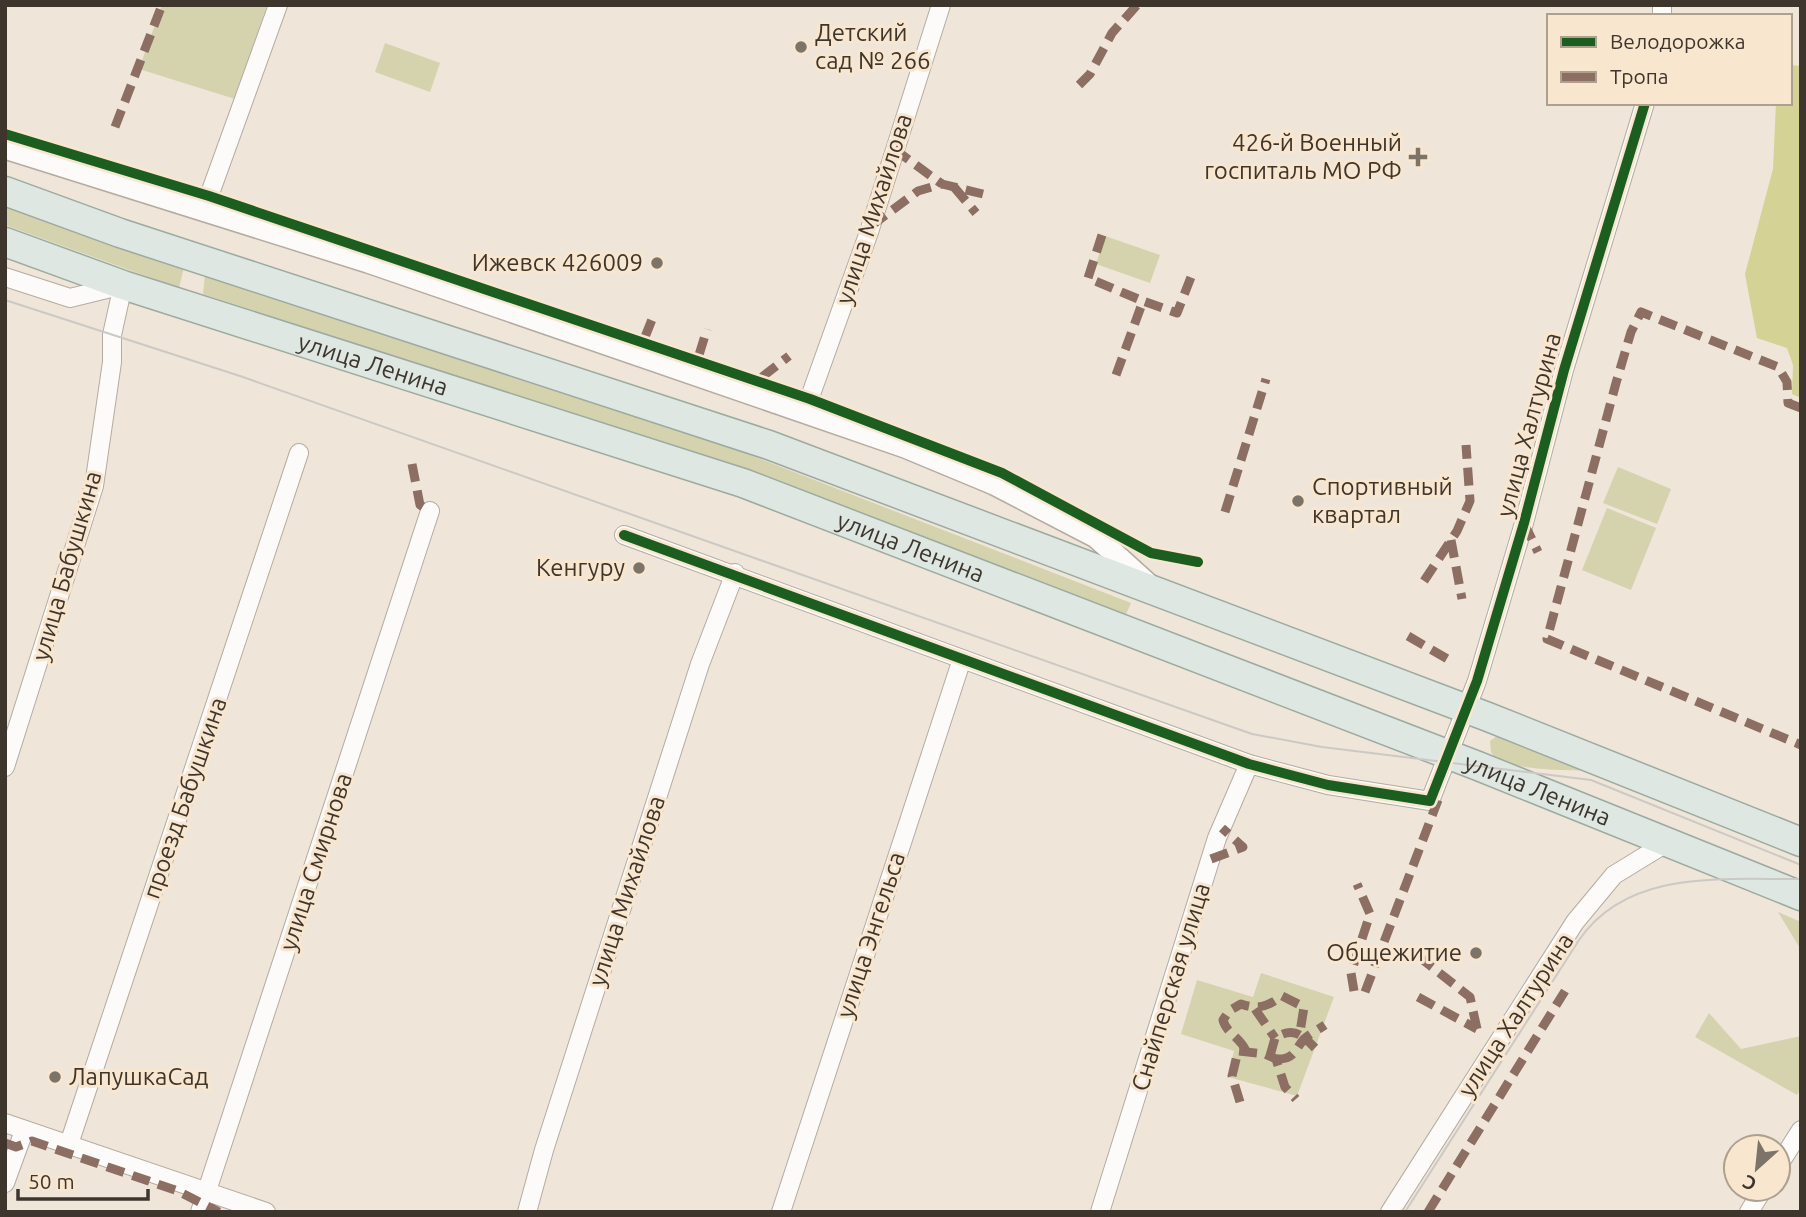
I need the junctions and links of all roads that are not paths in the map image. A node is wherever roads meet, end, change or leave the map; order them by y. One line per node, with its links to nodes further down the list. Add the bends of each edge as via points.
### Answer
1 (278, 5): 6 (street)
2 (941, 5): 10 (street, улица Михайлова, via 869,232)
3 (1644, 105): 18 (street, улица Халтурина, via 1481,668)
4 (5, 148): 6 (street)
5 (5, 191): 15 (main road, улица Ленина, via 132,237 769,445)
6 (204, 210): 10 (street)
7 (5, 242): 9 (main road, улица Ленина)
8 (5, 277): 9 (street, via 70,298)
9 (124, 285): 16 (main road, улица Ленина, via 743,483); 21 (street, улица Бабушкина, via 112,335 94,485)
10 (805, 411): 15 (street, via 994,484 1096,537)
11 (299, 453): 27 (street, проезд Бабушкина)
12 (430, 511): 29 (street, улица Смирнова)
13 (624, 535): 14 (street)
14 (735, 573): 17 (street); 32 (street, улица Михайлова, via 700,664)
15 (1157, 593): 16 (main road); 18 (main road, улица Ленина)
16 (1140, 636): 19 (main road, улица Ленина)
17 (962, 659): 20 (street); 33 (street, улица Энгельса)
18 (1464, 708): 19 (street, улица Халтурина); 23 (main road, улица Ленина)
19 (1447, 754): 20 (street, улица Халтурина, via 1430,802 1328,785); 22 (main road, улица Ленина)
20 (1249, 764): 34 (street, Снайперская улица, via 1217,838)
21 (5, 767)
22 (1668, 842): 24 (main road, улица Ленина); 35 (street, улица Халтурина, via 1614,875 1575,922)
23 (1801, 842)
24 (1801, 896)
25 (5, 1123): 26 (street)
26 (24, 1130): 27 (street); 28 (street)
27 (69, 1144): 29 (street)
28 (5, 1183)
29 (207, 1192): 30 (street, улица Смирнова); 31 (street)
30 (200, 1212)
31 (266, 1212)
32 (527, 1212)
33 (781, 1212)
34 (1100, 1212)
35 (1390, 1212)

